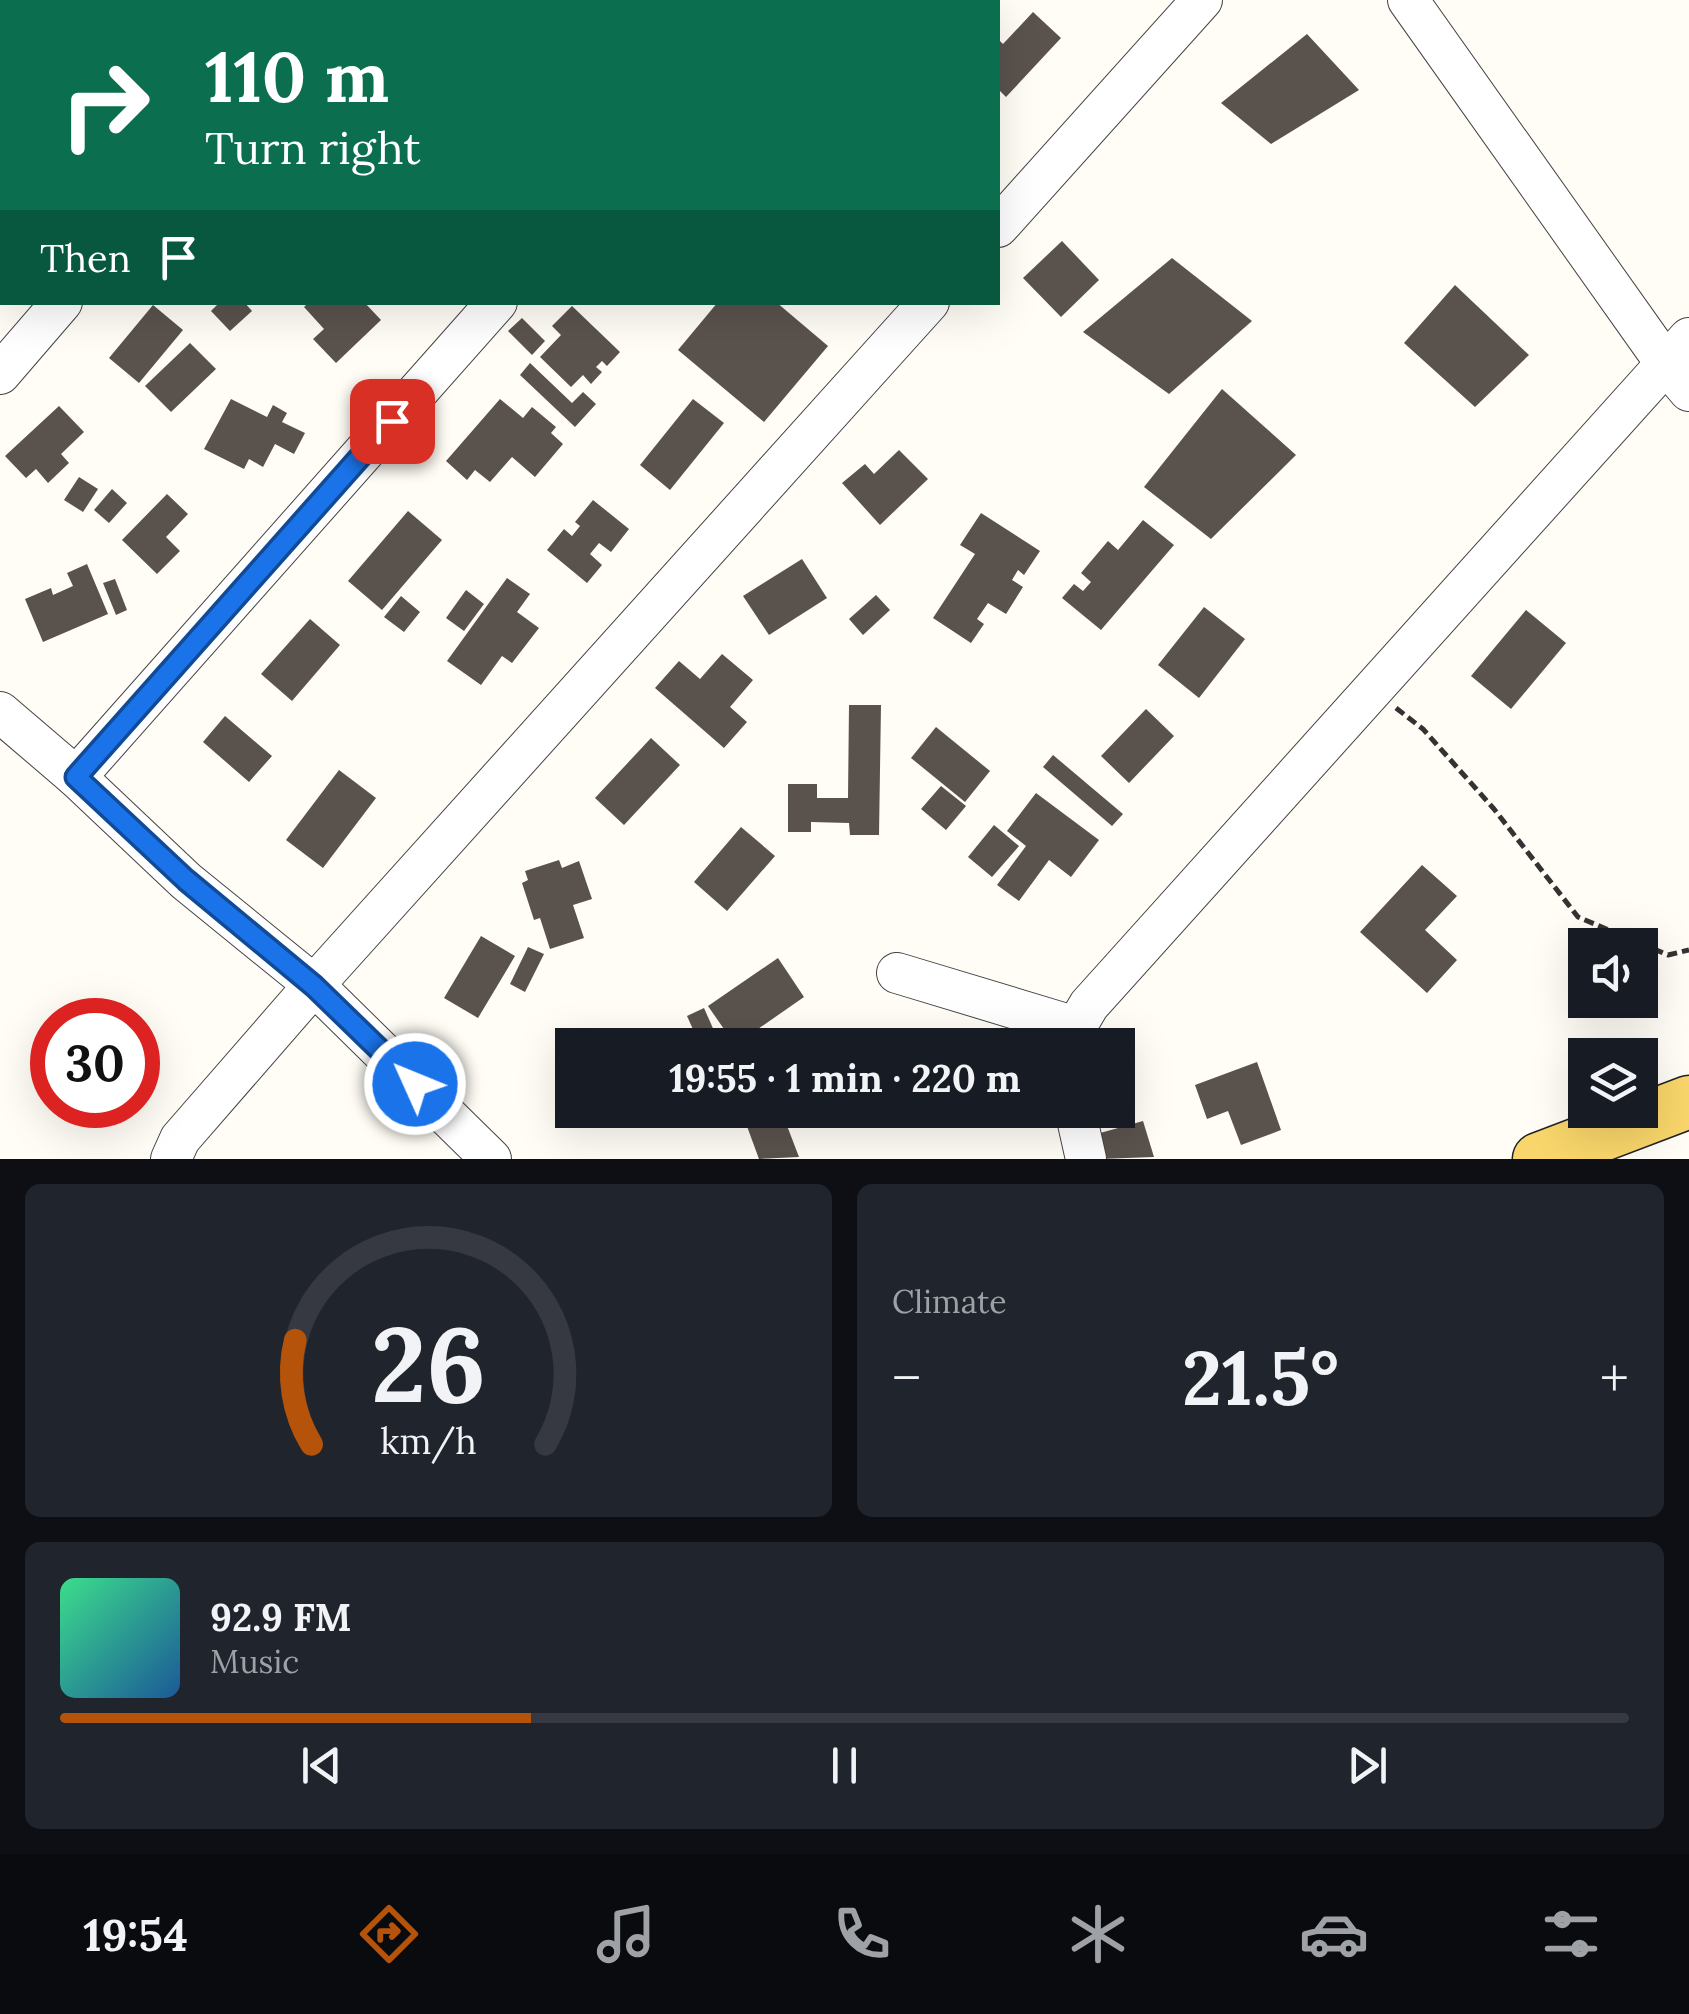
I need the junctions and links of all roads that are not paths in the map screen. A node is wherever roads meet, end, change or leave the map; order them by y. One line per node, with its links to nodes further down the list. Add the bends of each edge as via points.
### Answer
1 (1202, 0): 3 (street)
2 (1408, 0): 7 (street)
3 (1000, 225)
4 (59, 305): 8 (street)
5 (495, 305): 10 (street)
6 (927, 305): 12 (street)
7 (1681, 364): 14 (street, via 1374,690 1089,1006)
8 (0, 374)
9 (0, 712): 10 (street)
10 (76, 777): 12 (street)
11 (897, 973): 13 (street)
12 (314, 986): 17 (street, via 180,1140); 18 (street)
13 (1052, 1028)
14 (1079, 1028)
15 (1689, 1102): 20 (main road)
16 (1079, 1128): 19 (street)
17 (171, 1159)
18 (491, 1159)
19 (1086, 1159)
20 (1539, 1159)

